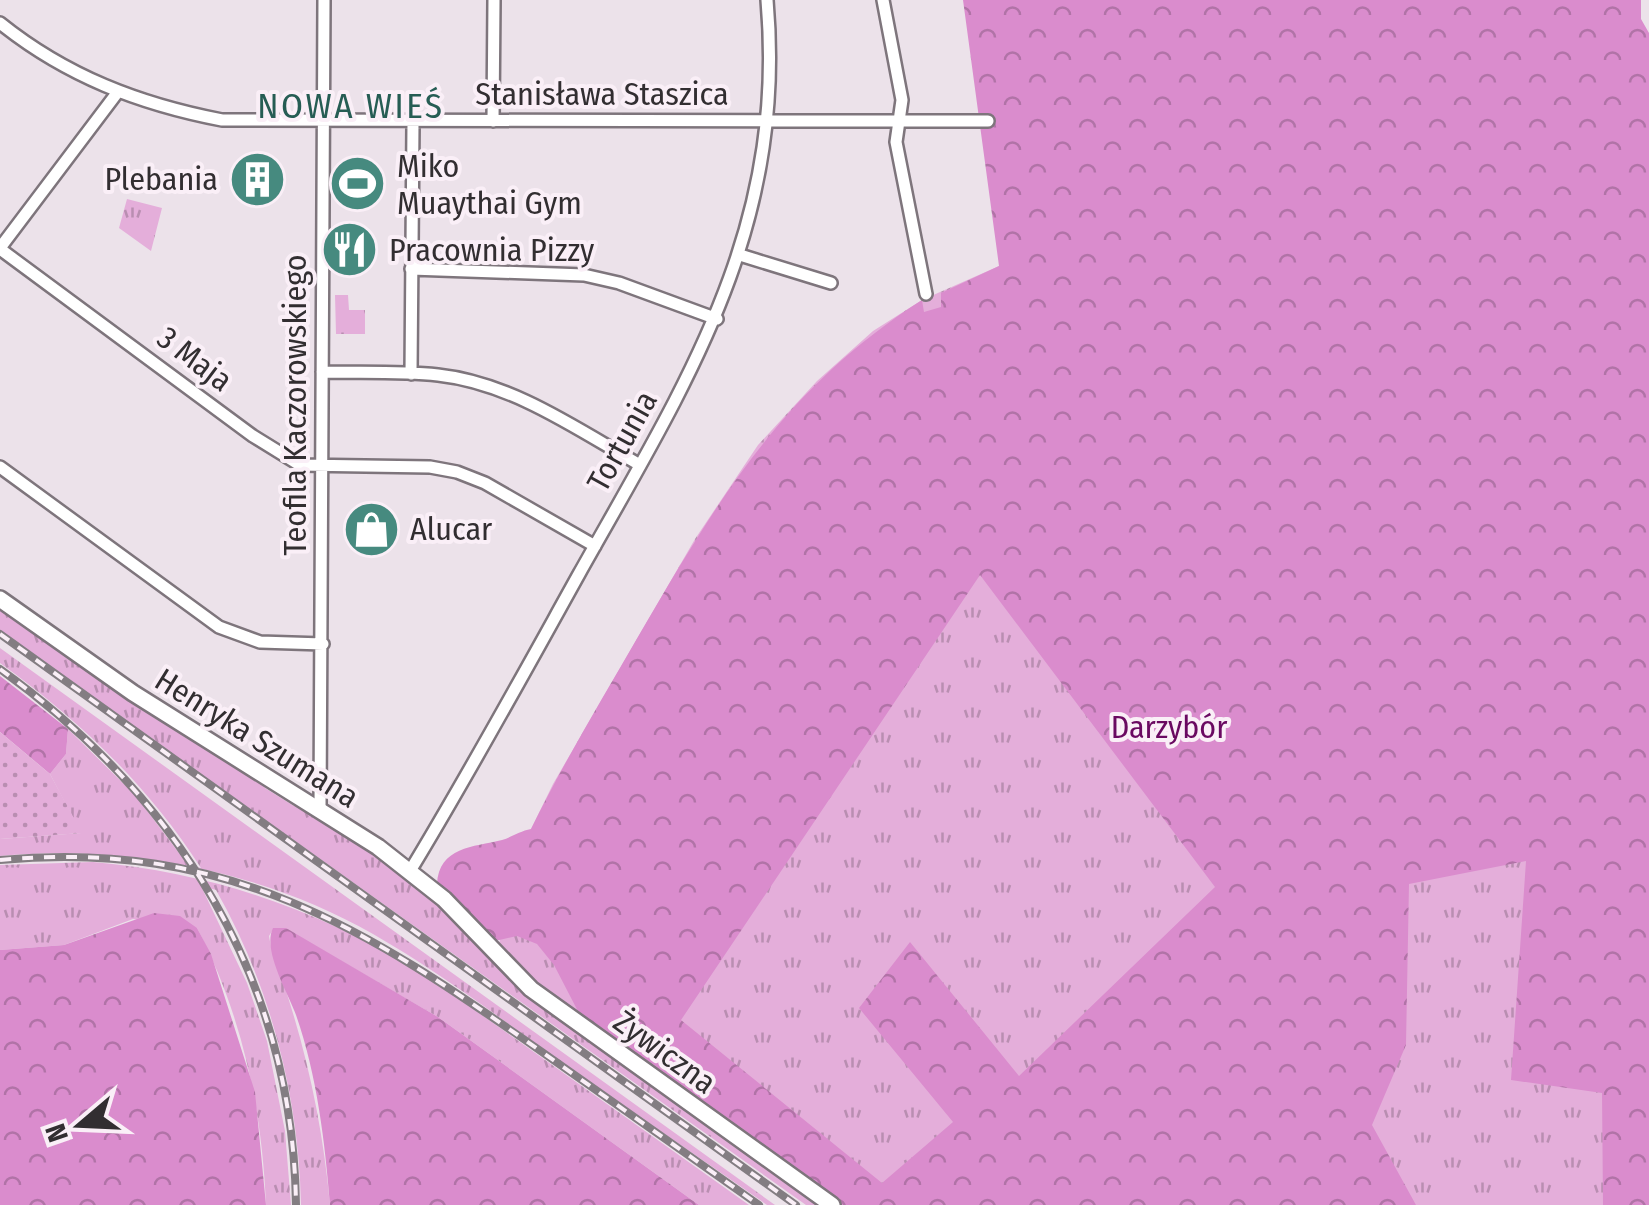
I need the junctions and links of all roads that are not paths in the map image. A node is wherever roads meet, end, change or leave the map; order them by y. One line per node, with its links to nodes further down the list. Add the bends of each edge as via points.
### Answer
1 (324, 0): 11 (street, Teofila Kaczorowskiego)
2 (494, 0): 7 (street)
3 (766, 0): 9 (street, Tortunia)
4 (882, 0): 8 (street, via 902,100)
5 (0, 24): 6 (street, Stanisława Staszica)
6 (117, 93): 11 (street, Stanisława Staszica, via 222,120); 13 (street)
7 (493, 120): 9 (street, Stanisława Staszica); 12 (street, Stanisława Staszica)
8 (898, 120): 9 (street, Stanisława Staszica); 10 (street, Stanisława Staszica); 17 (street, via 896,142)
9 (767, 121): 14 (street, Tortunia)
10 (988, 121)
11 (322, 122): 12 (street, Stanisława Staszica); 19 (street, Teofila Kaczorowskiego)
12 (413, 122): 15 (street)
13 (0, 248): 23 (street, 3 Maja, via 253,436 300,466)
14 (740, 255): 16 (street); 18 (street, Tortunia)
15 (411, 269): 18 (street, via 584,275); 20 (street)
16 (831, 282)
17 (926, 294)
18 (717, 319): 21 (street, Tortunia)
19 (322, 372): 20 (street); 23 (street, Teofila Kaczorowskiego)
20 (411, 374): 21 (street, via 458,378 509,394)
21 (640, 465): 24 (street, Tortunia)
22 (0, 467): 26 (street, via 219,628 260,642)
23 (322, 468): 24 (street, 3 Maja, via 430,467 472,476); 26 (street, Teofila Kaczorowskiego)
24 (595, 546): 28 (street, Tortunia)
25 (0, 598): 27 (street, Henryka Szumana, via 133,693)
26 (322, 644): 27 (street, Teofila Kaczorowskiego)
27 (320, 810): 28 (street, Henryka Szumana)
28 (410, 871): 29 (street, Henryka Szumana)
29 (477, 932): 30 (street, Żywiczna, via 531,989)
30 (832, 1205)

